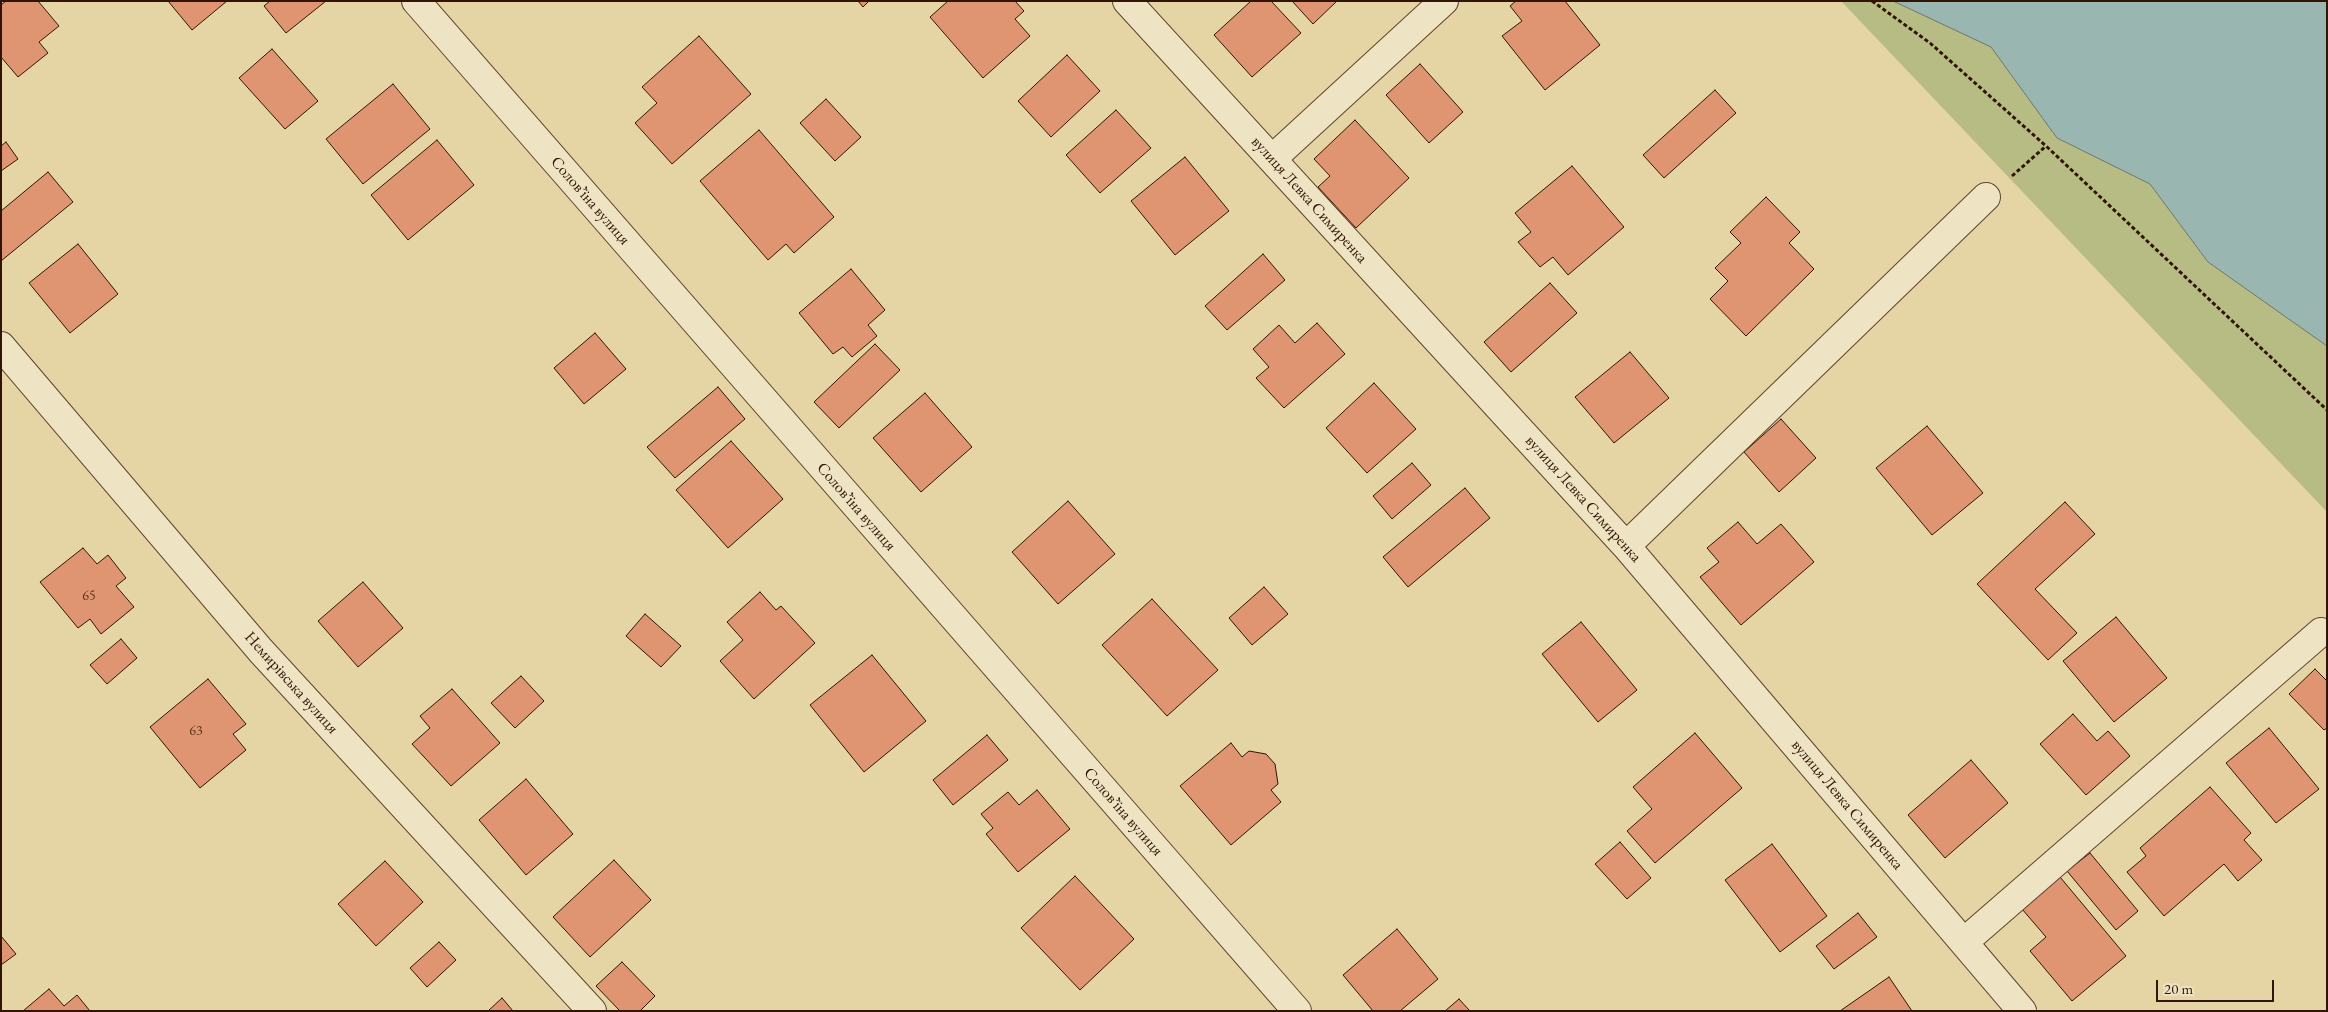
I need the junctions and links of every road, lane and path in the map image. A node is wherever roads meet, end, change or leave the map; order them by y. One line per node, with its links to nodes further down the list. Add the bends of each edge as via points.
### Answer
1 (416, 1): 14 (street, Соловʼїна вулиця)
2 (1127, 1): 6 (street, вулиця Левка Симиренка)
3 (1444, 1): 6 (street)
4 (1872, 1): 5 (path, via 1930,44)
5 (2046, 146): 7 (path); 9 (path)
6 (1272, 159): 10 (street, вулиця Левка Симиренка)
7 (1986, 197): 10 (street)
8 (1, 346): 13 (street, Немирівська вулиця, via 260,651)
9 (2327, 410)
10 (1626, 546): 12 (street, вулиця Левка Симиренка)
11 (2321, 632): 12 (street)
12 (1964, 942): 15 (street, вулиця Левка Симиренка)
13 (592, 1011)
14 (1298, 1011)
15 (2022, 1011)

